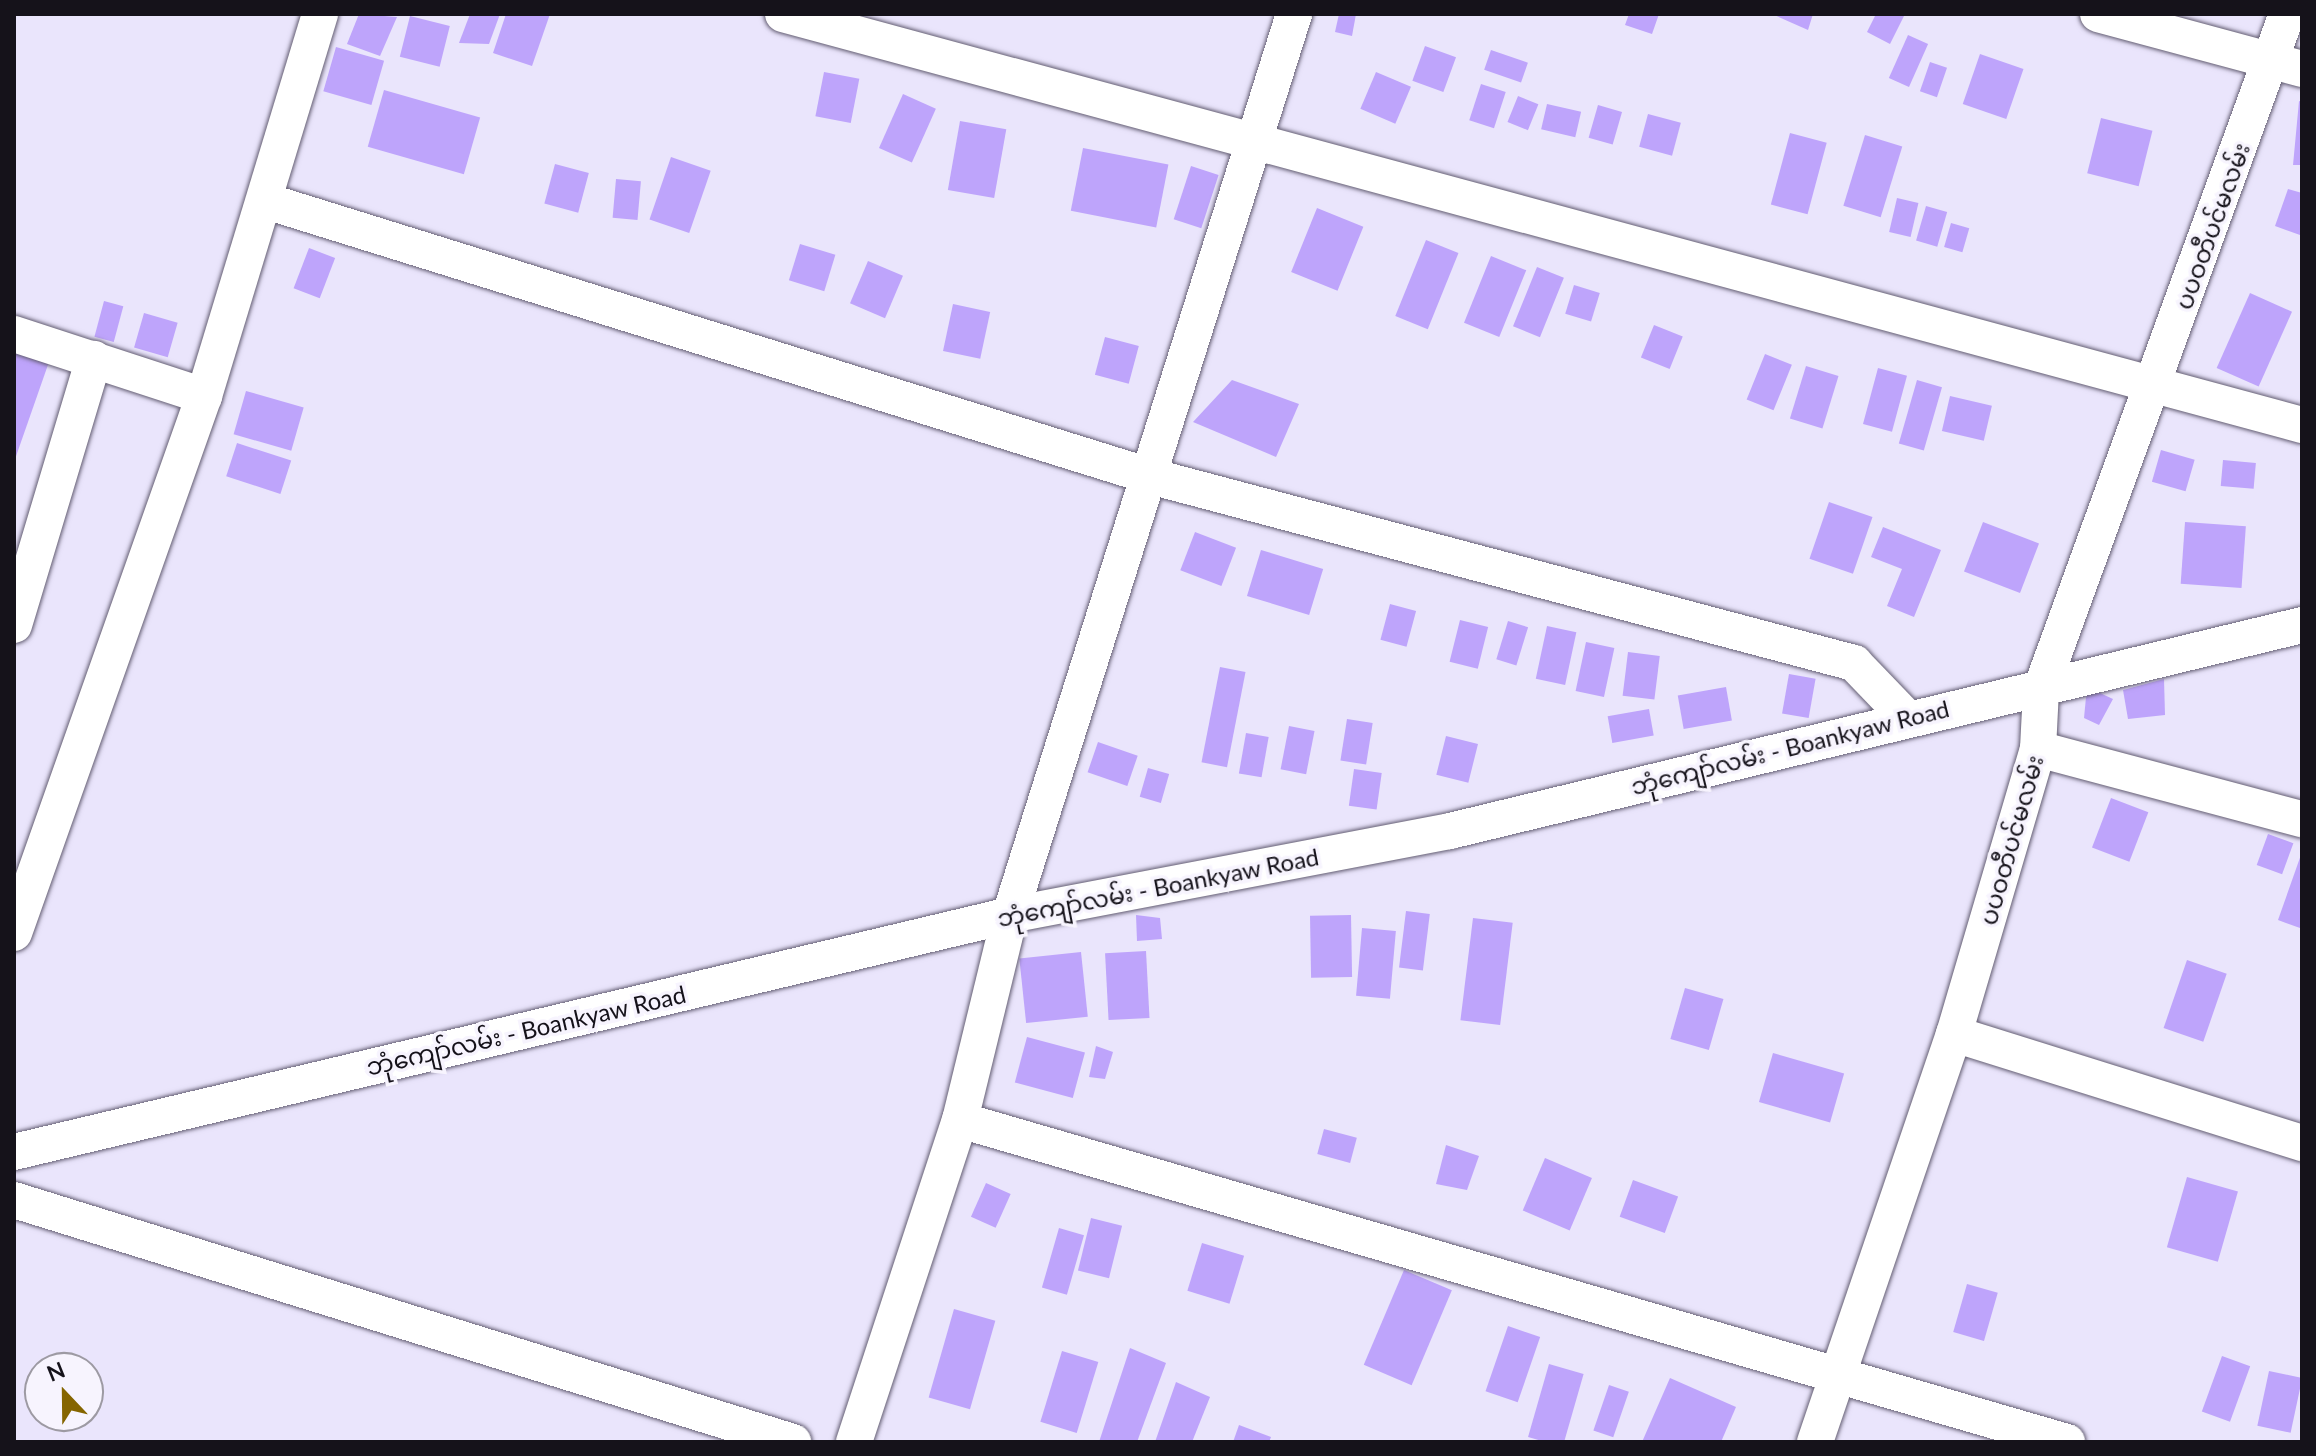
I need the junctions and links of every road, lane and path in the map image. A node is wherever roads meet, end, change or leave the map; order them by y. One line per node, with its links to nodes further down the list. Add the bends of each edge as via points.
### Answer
1 (320, 14): 8 (street)
2 (783, 14): 7 (street)
3 (1294, 14): 7 (street)
4 (2098, 14): 6 (street)
5 (2287, 14): 6 (street, ပပဝတီပင်မလမ်း)
6 (2286, 64): 11 (street, ပပဝတီပင်မလမ်း)
7 (1252, 143): 11 (street); 14 (street)
8 (266, 201): 12 (street); 14 (street)
9 (14, 334): 10 (street)
10 (94, 359): 12 (street); 15 (street)
11 (2155, 385): 13 (street); 17 (street, ပပဝတီပင်မလမ်း)
12 (204, 396): 21 (street)
13 (2302, 425)
14 (1146, 475): 18 (street, via 1854,663); 22 (street)
15 (14, 625)
16 (2302, 625): 17 (street, ဘုံကျော်လမ်း - Boankyaw Road)
17 (2041, 689): 18 (street, ဘုံကျော်လမ်း - Boankyaw Road); 19 (street, ပပဝတီပင်မလမ်း)
18 (1907, 718): 22 (street, ဘုံကျော်လမ်း - Boankyaw Road, via 1450,831)
19 (2038, 749): 20 (street); 24 (street, ပပဝတီပင်မလမ်း)
20 (2302, 819)
21 (28, 853): 23 (street)
22 (1010, 915): 25 (street); 27 (street, ဘုံကျော်လမ်း - Boankyaw Road)
23 (14, 933)
24 (1954, 1034): 26 (street); 29 (street, ပပဝတီပင်မလမ်း)
25 (960, 1120): 29 (street); 31 (street)
26 (2302, 1143)
27 (14, 1152)
28 (14, 1200): 30 (street)
29 (1838, 1378): 32 (street, ပပဝတီပင်မလမ်း); 33 (street)
30 (793, 1442)
31 (854, 1442)
32 (1815, 1442)
33 (2067, 1442)

